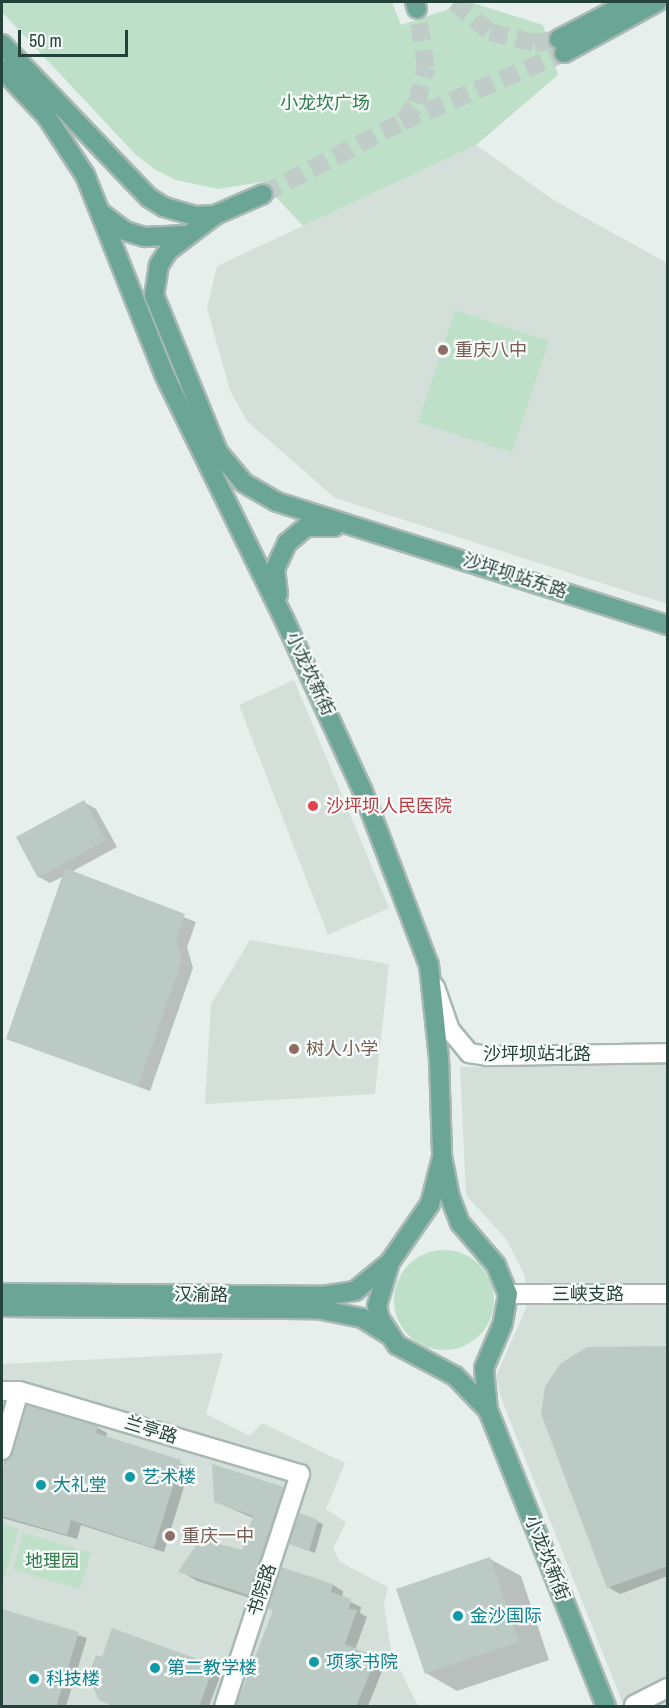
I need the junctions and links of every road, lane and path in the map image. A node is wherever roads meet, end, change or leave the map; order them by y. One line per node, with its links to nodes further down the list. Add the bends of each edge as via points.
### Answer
1 (630, 2): 2 (main road, via 561,46)
2 (657, 2)
3 (2, 44): 5 (main road)
4 (2, 69): 7 (main road, via 47,117 72,153)
5 (86, 135): 7 (main road); 8 (main road, via 147,197 180,214)
6 (263, 194): 8 (main road)
7 (101, 213): 9 (main road, via 126,231 144,237 164,239); 11 (main road, 小龙坎新街, via 164,374)
8 (214, 215): 9 (main road)
9 (188, 234): 10 (main road, via 159,265 154,295 218,453 258,494)
10 (363, 529): 11 (main road, via 306,527 287,543 275,569); 12 (main road, 沙坪坝站东路)
11 (284, 619): 13 (main road, 小龙坎新街, via 362,789)
12 (668, 625)
13 (429, 965): 14 (street, 沙坪坝站北路, via 450,1030 469,1053); 15 (main road, 小龙坎新街, via 439,1058)
14 (668, 1053)
15 (442, 1156): 16 (main road, 小龙坎新街, via 430,1204); 18 (main road, 小龙坎新街, via 460,1223 496,1265)
16 (390, 1262): 17 (main road, 汉渝路, via 355,1291 323,1296); 21 (main road, 小龙坎新街, via 377,1306)
17 (2, 1293)
18 (508, 1294): 19 (street, 三峡支路); 23 (main road, 小龙坎新街, via 502,1323 484,1368)
19 (668, 1294)
20 (2, 1307): 21 (main road, 汉渝路, via 317,1309 362,1318)
21 (388, 1334): 23 (main road, 小龙坎新街, via 408,1354 455,1376)
22 (10, 1391): 24 (street); 25 (street, 兰亭路)
23 (488, 1410): 29 (main road, 小龙坎新街)
24 (2, 1450)
25 (300, 1474): 28 (street, 书院路)
26 (668, 1688): 27 (street)
27 (634, 1704)
28 (224, 1707)
29 (606, 1707)

